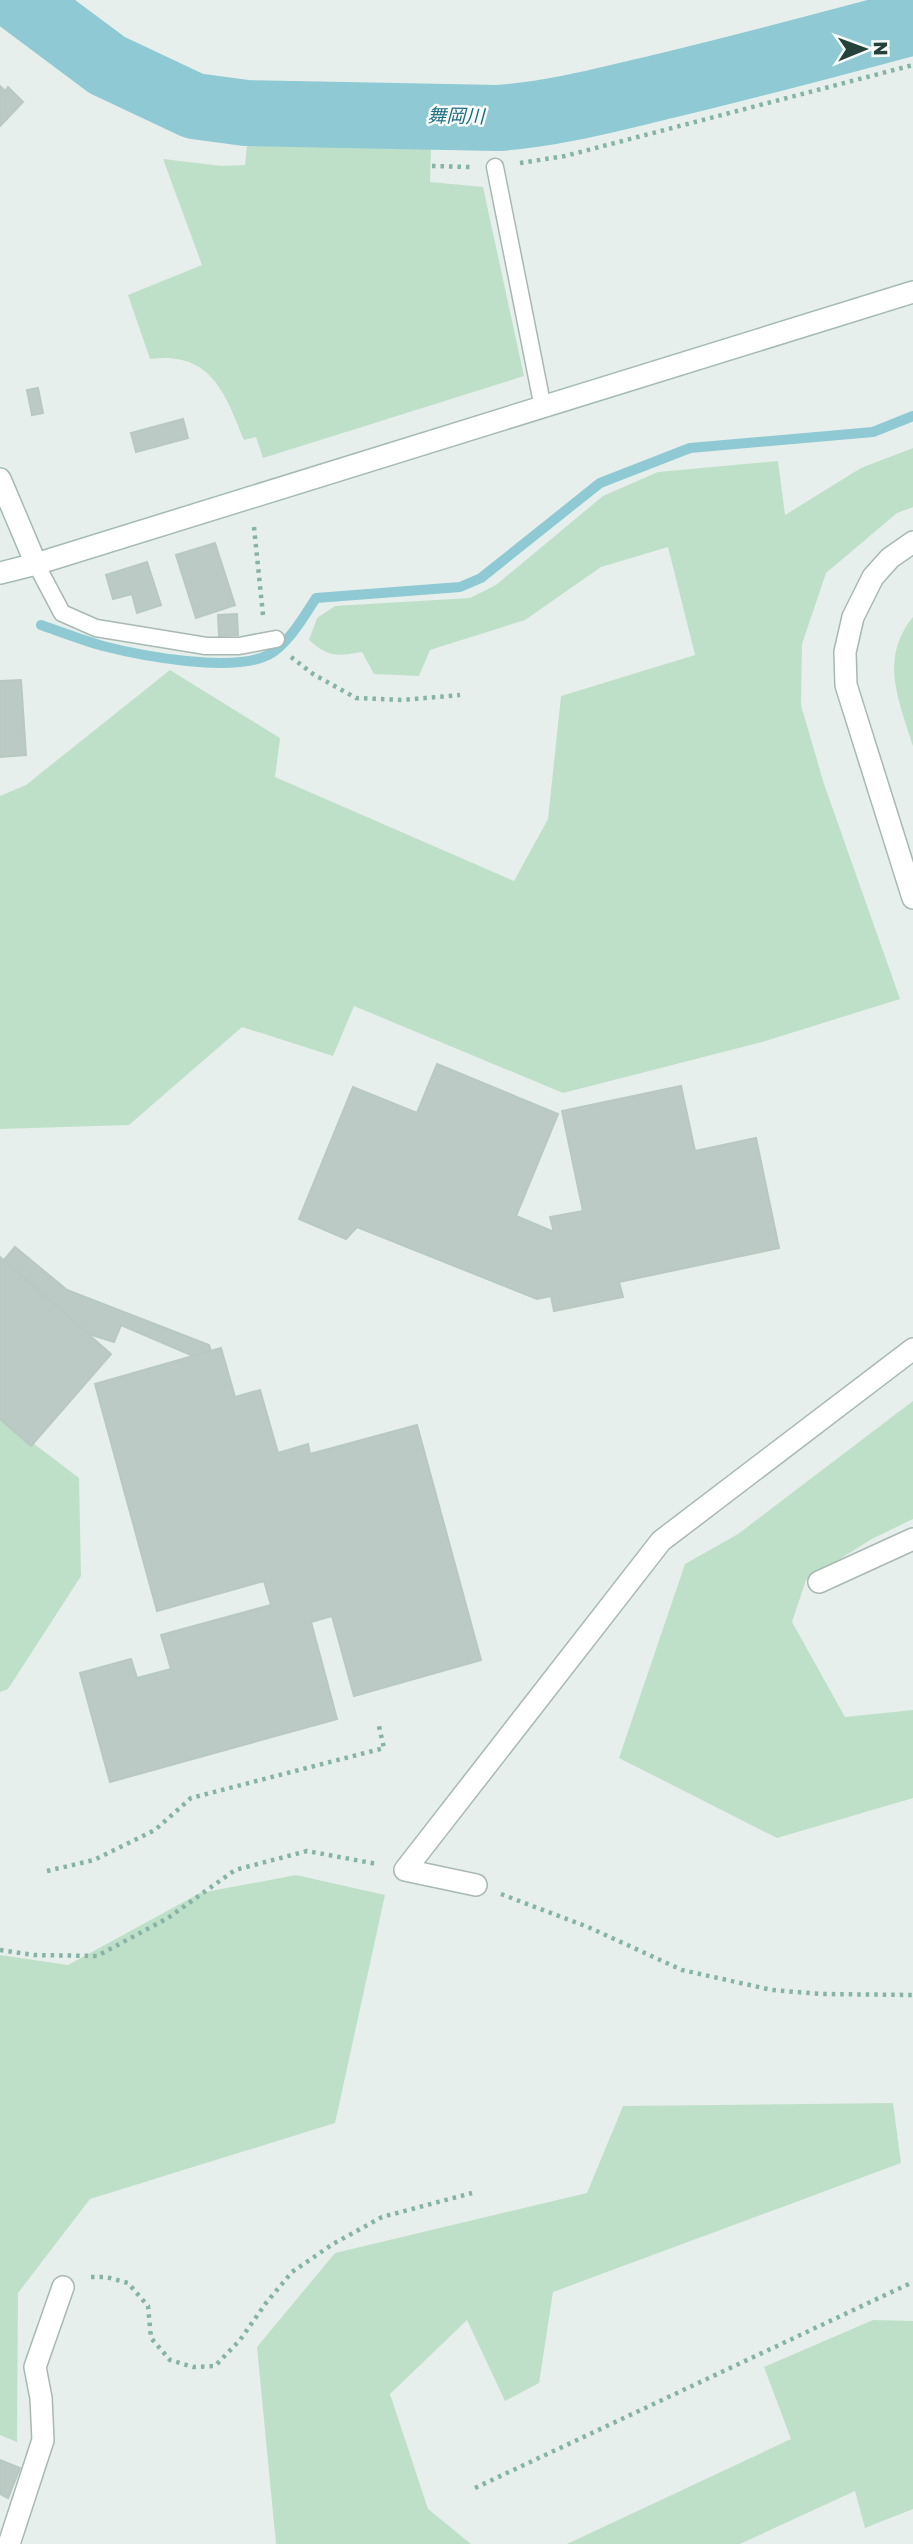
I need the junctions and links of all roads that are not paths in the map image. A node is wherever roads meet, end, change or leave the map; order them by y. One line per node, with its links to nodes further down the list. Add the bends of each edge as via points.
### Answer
1 (495, 167): 3 (lane)
2 (913, 292): 3 (street)
3 (543, 408): 6 (street)
4 (0, 480): 6 (street)
5 (913, 542): 9 (street, via 873,577 853,617 845,652 846,685)
6 (36, 564): 7 (street); 8 (lane, via 62,613 96,628 206,646)
7 (0, 573)
8 (276, 639)
9 (913, 898)
10 (913, 1349): 13 (street, via 661,1541 405,1870)
11 (913, 1539): 12 (street)
12 (819, 1582)
13 (476, 1885)
14 (63, 2287): 15 (street, via 35,2367 43,2440)
15 (9, 2544)

